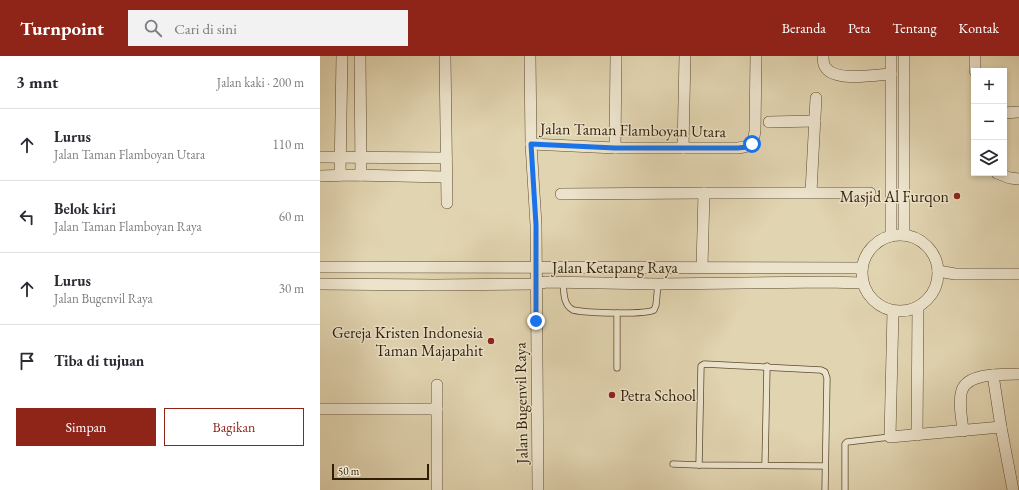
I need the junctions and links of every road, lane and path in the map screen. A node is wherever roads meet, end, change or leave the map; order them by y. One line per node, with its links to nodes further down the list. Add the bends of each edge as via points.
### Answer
1 (342, 56): 22 (street)
2 (360, 56): 23 (street)
3 (445, 56): 25 (street)
4 (530, 56): 19 (street, Jalan Bugenvil Raya)
5 (616, 56): 20 (street)
6 (685, 56): 21 (street)
7 (756, 56): 21 (street, Jalan Taman Flamboyan Utara, via 752,144 738,148)
8 (823, 56): 13 (street, via 826,68 835,75)
9 (891, 56): 13 (street)
10 (904, 56): 37 (street)
11 (975, 56): 12 (street)
12 (976, 68)
13 (891, 74): 38 (street)
14 (816, 98): 17 (street)
15 (1019, 112): 16 (street)
16 (1007, 113)
17 (815, 121): 18 (street); 32 (street)
18 (769, 122)
19 (531, 144): 20 (street, Jalan Taman Flamboyan Utara); 40 (street, Jalan Bugenvil Raya, via 536,225)
20 (615, 148): 21 (street, Jalan Taman Flamboyan Utara)
21 (683, 148)
22 (340, 156): 23 (street); 24 (street); 26 (street)
23 (360, 156): 25 (street); 27 (street)
24 (320, 157)
25 (446, 158): 30 (street)
26 (340, 175): 27 (street); 28 (street)
27 (361, 175): 30 (street)
28 (320, 176)
29 (1005, 176): 31 (street)
30 (446, 177): 36 (street)
31 (1019, 179)
32 (811, 192): 33 (street); 34 (street)
33 (704, 193): 35 (street); 41 (street)
34 (870, 193)
35 (561, 194)
36 (447, 203)
37 (904, 235): 38 (street); 43 (street, via 924,243 931,251)
38 (891, 236): 42 (street, via 874,244 864,259)
39 (320, 267): 40 (street, Jalan Ketapang Raya)
40 (535, 267): 41 (street, Jalan Ketapang Raya); 48 (street, Jalan Bugenvil Raya)
41 (702, 267): 42 (street, Jalan Ketapang Raya)
42 (862, 268): 46 (street)
43 (938, 271): 44 (street, via 955,274); 50 (street, via 933,292 927,301)
44 (1019, 274)
45 (563, 282): 48 (street, Jalan Ketapang Raya); 49 (street, Jalan Ketapang Raya); 52 (lane, via 565,301 570,308 577,311)
46 (863, 283): 49 (street, Jalan Ketapang Raya); 51 (street, via 870,297 878,305)
47 (320, 284): 48 (street, Jalan Ketapang Raya)
48 (536, 284): 69 (street, Jalan Bugenvil Raya)
49 (658, 284): 52 (lane, via 654,310 643,313)
50 (918, 307): 51 (street, via 908,311); 62 (street)
51 (893, 311): 63 (street)
52 (617, 313): 54 (lane)
53 (767, 366): 65 (lane, via 701,366); 66 (lane); 67 (lane, via 825,372)
54 (617, 368)
55 (1019, 374): 56 (street)
56 (993, 375): 60 (street); 61 (street, via 975,378 962,390)
57 (437, 385): 59 (street)
58 (320, 409): 59 (street)
59 (437, 409): 68 (street)
60 (1001, 427): 61 (street); 72 (street)
61 (963, 431): 62 (street)
62 (917, 436): 63 (street)
63 (890, 437): 71 (lane, via 845,444)
64 (673, 464): 65 (lane)
65 (699, 465): 66 (lane)
66 (765, 465): 67 (lane)
67 (825, 466): 70 (lane)
68 (437, 490)
69 (538, 490)
70 (824, 490)
71 (845, 490)
72 (1013, 490)

